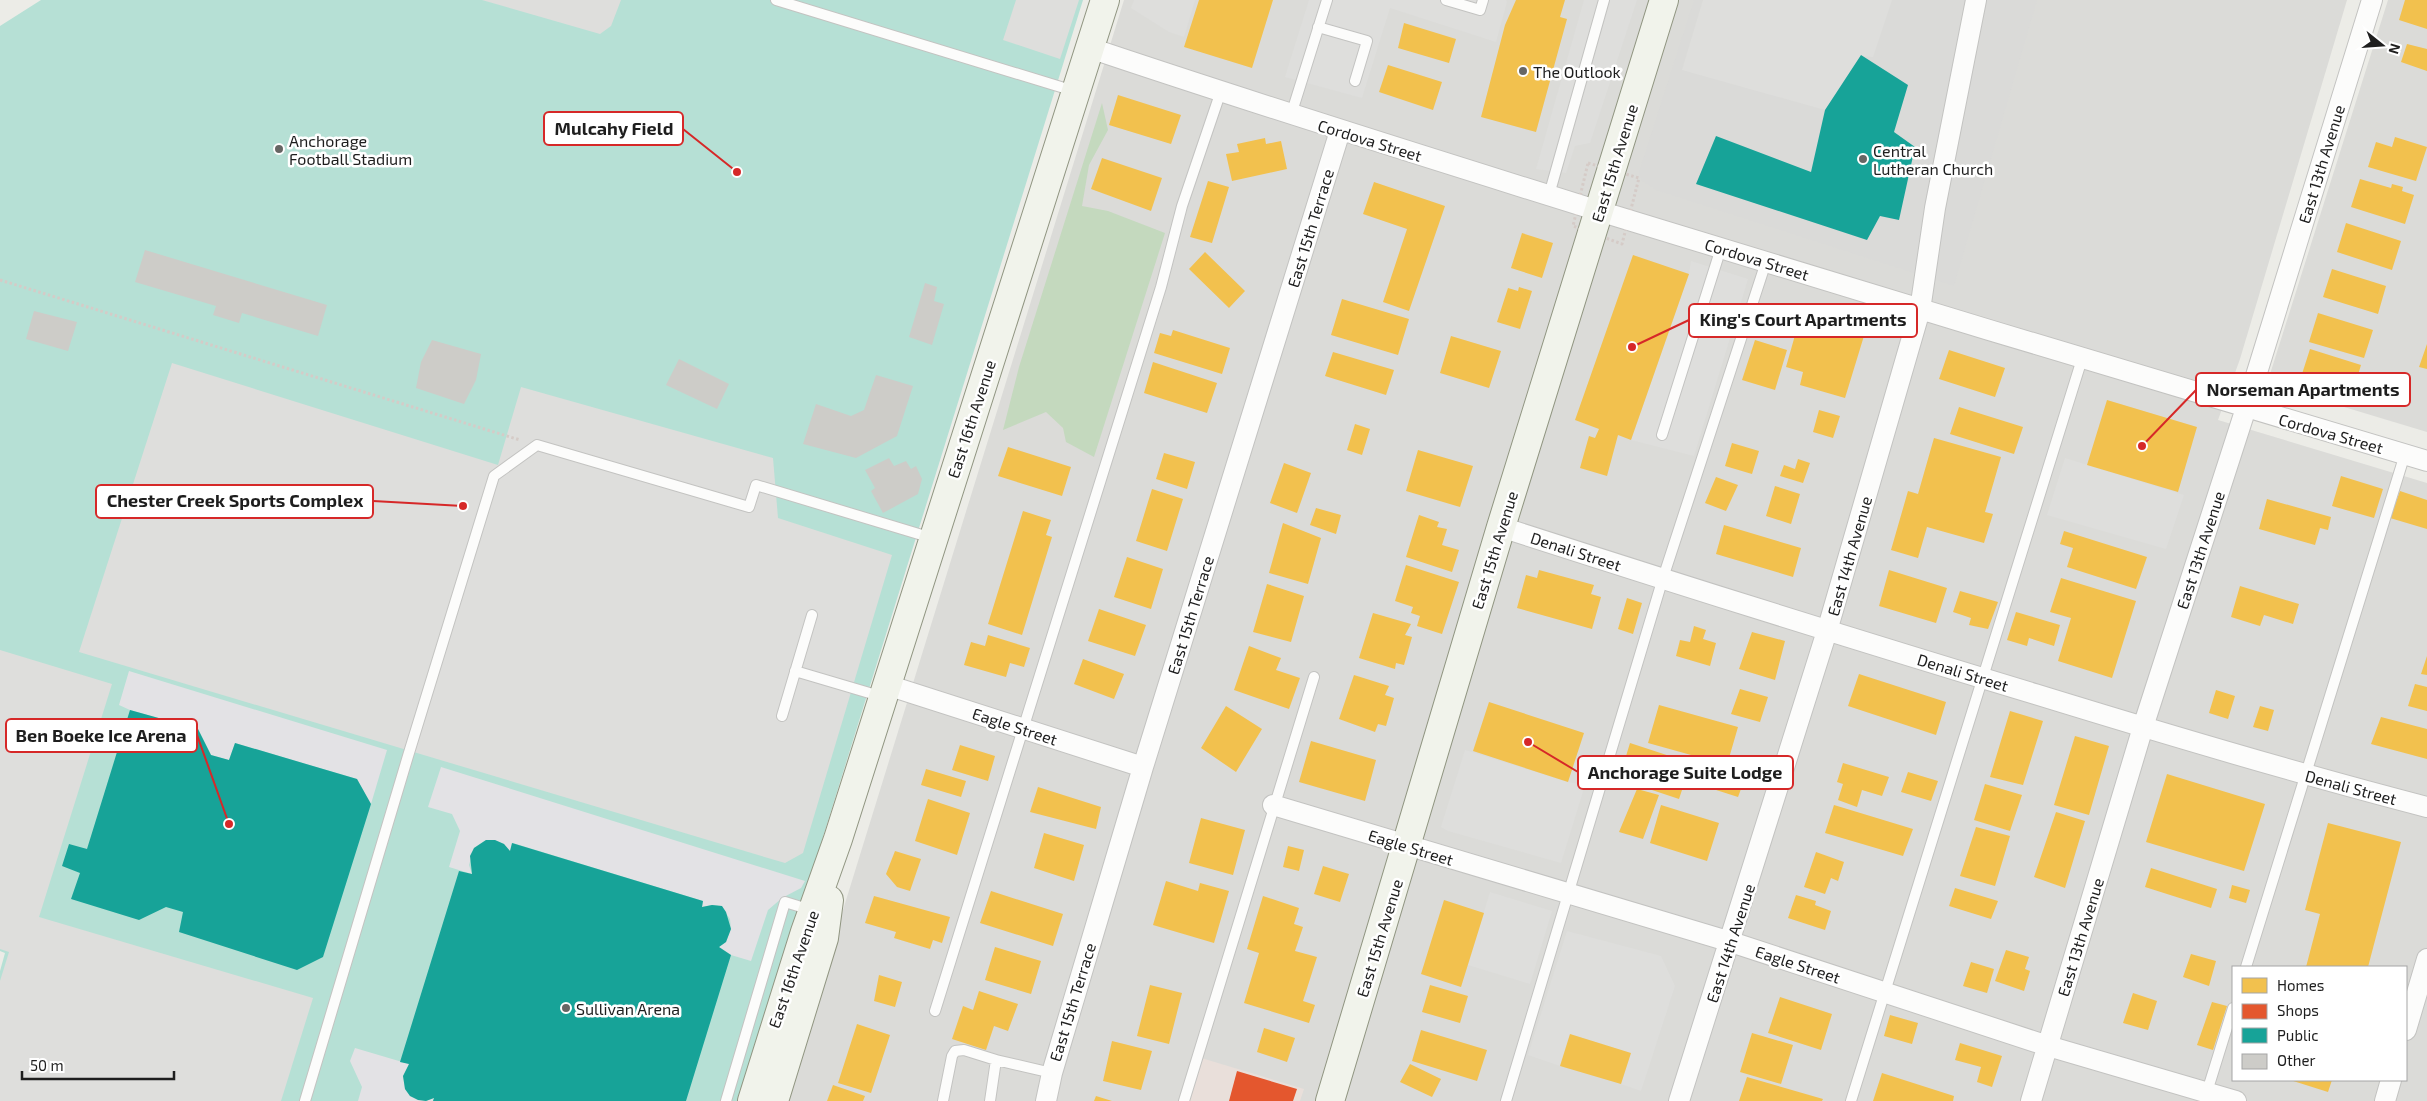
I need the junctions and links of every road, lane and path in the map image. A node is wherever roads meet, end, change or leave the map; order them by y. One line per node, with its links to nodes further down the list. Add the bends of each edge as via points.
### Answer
1 (776, 0): 14 (lane)
2 (1105, 0): 11 (street, East 16th Avenue)
3 (1326, 0): 10 (lane)
4 (1446, 0): 5 (lane, via 1480,10)
5 (1483, 0)
6 (1604, 0): 17 (lane)
7 (1664, 0): 18 (street, East 15th Avenue)
8 (1976, 0): 22 (street, East 14th Avenue, via 1935,208)
9 (2372, 0): 24 (street, East 13th Avenue)
10 (1318, 27): 12 (lane, via 1367,41); 15 (lane)
11 (1090, 48): 13 (street, Cordova Street); 14 (street, East 16th Avenue)
12 (1355, 81)
13 (1221, 91): 15 (street, Cordova Street); 40 (lane, via 1182,206 1162,287)
14 (1075, 92): 30 (street, East 16th Avenue)
15 (1292, 115): 16 (street, Cordova Street)
16 (1340, 130): 17 (street, Cordova Street); 41 (street, East 15th Terrace)
17 (1549, 195): 18 (street, Cordova Street)
18 (1599, 210): 19 (street, Cordova Street); 29 (street, East 15th Avenue)
19 (1721, 248): 20 (street, Cordova Street); 25 (lane)
20 (1766, 262): 22 (street, Cordova Street); 31 (lane)
21 (0, 280): 26 (path)
22 (1920, 310): 23 (street, Cordova Street); 33 (street, East 14th Avenue)
23 (2082, 359): 24 (street, Cordova Street); 36 (lane)
24 (2246, 408): 27 (street, Cordova Street); 39 (street, East 13th Avenue)
25 (1662, 435)
26 (537, 445): 30 (lane, via 749,507 756,485); 61 (lane, via 494,476)
27 (2405, 454): 28 (street, Cordova Street); 42 (lane)
28 (2427, 461)
29 (1501, 527): 31 (street, Denali Street); 46 (street, East 15th Avenue)
30 (934, 539): 37 (street, East 16th Avenue)
31 (1663, 578): 33 (street, Denali Street); 47 (lane)
32 (812, 615): 34 (lane)
33 (1827, 631): 36 (street, Denali Street); 49 (street, East 14th Avenue)
34 (795, 671): 37 (lane); 38 (lane)
35 (1314, 677): 43 (lane)
36 (1982, 678): 39 (street, Denali Street); 52 (lane)
37 (886, 692): 40 (street, Eagle Street); 45 (street, East 16th Avenue)
38 (782, 716)
39 (2143, 727): 42 (street, Denali Street); 56 (street, East 13th Avenue)
40 (1024, 729): 41 (street, Eagle Street); 53 (lane)
41 (1143, 767): 58 (street, East 15th Terrace)
42 (2305, 775): 44 (street, Denali Street); 51 (lane)
43 (1273, 806): 46 (street, Eagle Street); 68 (lane)
44 (2427, 808)
45 (838, 839): 48 (street, East 16th Avenue); 64 (street, East 16th Avenue, via 824,938)
46 (1407, 846): 47 (street, Eagle Street); 69 (street, East 15th Avenue)
47 (1569, 894): 49 (street, Eagle Street); 70 (lane)
48 (812, 911): 62 (lane, via 785,902); 63 (street, East 16th Avenue)
49 (1731, 942): 52 (street, Eagle Street); 71 (street, East 14th Avenue)
50 (2427, 959): 55 (street)
51 (2246, 966)
52 (1885, 992): 56 (street, Eagle Street); 72 (lane)
53 (935, 1011)
54 (2232, 1011): 60 (lane)
55 (2407, 1027)
56 (2048, 1046): 60 (street, Eagle Street); 73 (street, East 13th Avenue)
57 (996, 1060): 58 (lane); 65 (lane, via 955,1050); 66 (lane)
58 (1052, 1072): 67 (street, East 15th Terrace)
59 (2391, 1081): 75 (street)
60 (2206, 1097): 74 (street, Eagle Street)
61 (305, 1101)
62 (726, 1101)
63 (752, 1101)
64 (774, 1101)
65 (943, 1101)
66 (990, 1101)
67 (1046, 1101)
68 (1184, 1101)
69 (1330, 1101)
70 (1506, 1101)
71 (1680, 1101)
72 (1851, 1101)
73 (2031, 1101)
74 (2236, 1101)
75 (2385, 1101)

